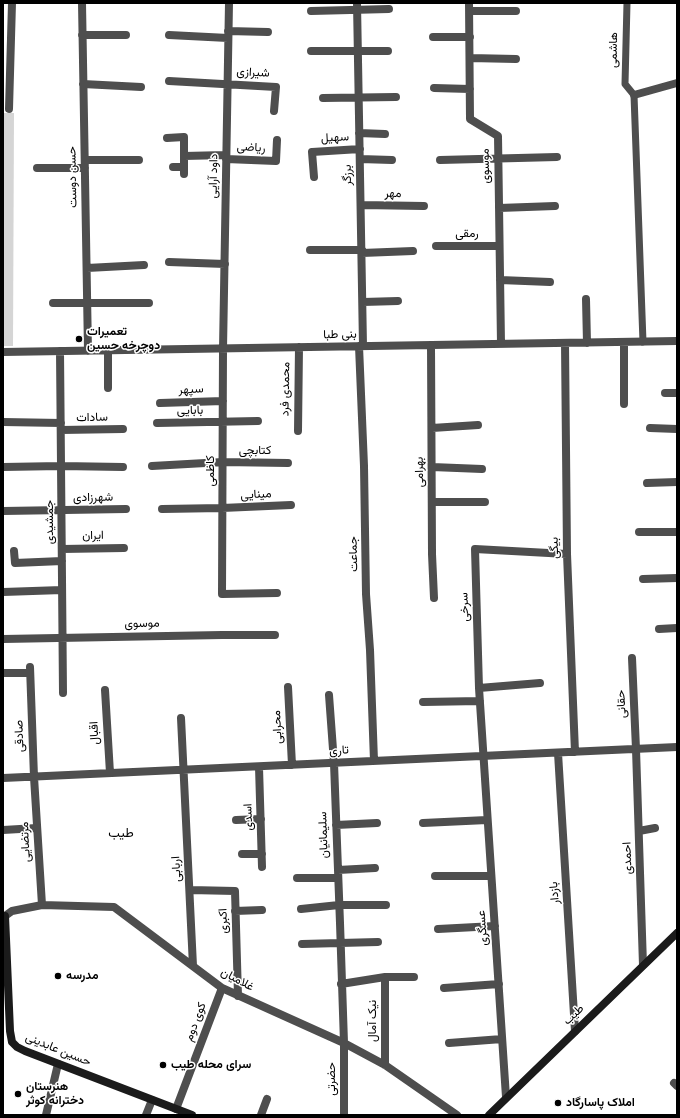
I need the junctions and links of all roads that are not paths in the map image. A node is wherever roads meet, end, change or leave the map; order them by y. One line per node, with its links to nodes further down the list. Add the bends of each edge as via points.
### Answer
1 (12, 3): 33 (street)
2 (82, 3): 12 (street, حسن دوست)
3 (229, 3): 11 (street, داود آرایی)
4 (626, 3): 29 (lane, هاشمی, via 625,84)
5 (357, 7): 7 (street); 8 (street); 17 (street, برزگر)
6 (470, 7): 9 (street); 15 (street, موسوی)
7 (389, 9)
8 (311, 11)
9 (516, 11)
10 (268, 32): 11 (street)
11 (228, 34): 14 (street); 25 (street, داود آرایی)
12 (82, 35): 13 (street); 24 (street, حسن دوست)
13 (126, 35)
14 (169, 35)
15 (470, 37): 16 (street); 20 (street, موسوی)
16 (433, 38)
17 (358, 50): 18 (street); 19 (street); 32 (street, برزگر)
18 (311, 51)
19 (388, 51)
20 (470, 58): 21 (street); 28 (street, موسوی)
21 (516, 59)
22 (169, 82): 25 (street)
23 (677, 83): 29 (street)
24 (83, 84): 26 (street); 48 (street, حسن دوست)
25 (228, 84): 34 (street, شیرازی, via 276,87); 41 (street, داود آرایی)
26 (141, 88)
27 (434, 88): 28 (street)
28 (470, 89): 44 (street, موسوی, via 470,118 498,136)
29 (634, 95): 75 (lane)
30 (396, 97): 32 (street)
31 (323, 98): 32 (street)
32 (359, 98): 35 (street, برزگر)
33 (9, 109)
34 (274, 110)
35 (359, 134): 36 (street); 39 (street, برزگر)
36 (385, 134)
37 (167, 138): 40 (street, via 184,137)
38 (277, 140): 41 (street, ریاضی, via 276,161)
39 (360, 149): 43 (street, برزگر); 51 (street, سهیل, via 312,152)
40 (184, 156): 41 (street); 49 (street, via 184,170)
41 (226, 157): 62 (street, داود آرایی)
42 (557, 157): 44 (street)
43 (360, 159): 46 (street); 52 (street, برزگر)
44 (498, 159): 47 (street); 55 (street, موسوی)
45 (139, 160): 48 (street)
46 (392, 160)
47 (440, 160)
48 (85, 164): 50 (street); 64 (street, حسن دوست)
49 (173, 167)
50 (37, 168)
51 (314, 176)
52 (361, 205): 53 (street, مهر); 60 (street, برزگر)
53 (424, 206)
54 (555, 206): 55 (street)
55 (499, 208): 57 (street, موسوی)
56 (436, 246): 57 (street, رمقی)
57 (499, 246): 65 (street, موسوی)
58 (310, 250): 60 (street)
59 (413, 251): 60 (street)
60 (362, 252): 69 (street, برزگر)
61 (169, 262): 62 (street)
62 (224, 264): 82 (street, داود آرایی)
63 (144, 265): 64 (street)
64 (87, 268): 72 (street, حسن دوست)
65 (500, 280): 66 (street); 78 (street, موسوی)
66 (550, 282)
67 (586, 299): 77 (street)
68 (398, 301): 69 (street)
69 (362, 302): 80 (street, برزگر)
70 (53, 303): 72 (street)
71 (149, 303): 72 (street)
72 (88, 304): 85 (street, حسن دوست)
73 (677, 341): 75 (street, بنی طبا)
74 (624, 342): 75 (street, بنی طبا); 77 (street, بنی طبا); 92 (street)
75 (643, 342)
76 (565, 343): 77 (street, بنی طبا); 78 (street, بنی طبا); 127 (street, بیگی)
77 (587, 343)
78 (501, 344): 79 (street, بنی طبا)
79 (431, 345): 80 (street, بنی طبا); 99 (street, بهرامی)
80 (361, 346): 81 (street, بنی طبا); 156 (street, جماعت, via 366,594)
81 (299, 347): 82 (street, بنی طبا); 103 (street, محمدی فرد)
82 (223, 349): 83 (street, بنی طبا); 90 (street, کاظمی)
83 (108, 350): 85 (street, بنی طبا); 87 (street)
84 (60, 351): 85 (street, بنی طبا); 86 (street, بنی طبا); 98 (street, جمشیدی)
85 (88, 351)
86 (3, 352)
87 (108, 388)
88 (664, 393): 89 (street)
89 (677, 393)
90 (223, 400): 91 (street, سپهر); 95 (street, کاظمی)
91 (160, 403)
92 (624, 404)
93 (258, 421): 95 (street, بابایی)
94 (3, 422): 98 (street, سادات)
95 (223, 422): 96 (street, بابایی); 104 (street, کاظمی)
96 (157, 423)
97 (478, 425): 99 (street)
98 (61, 427): 101 (street, سادات); 106 (street, جمشیدی)
99 (432, 428): 110 (street, بهرامی)
100 (650, 428): 102 (street)
101 (123, 429)
102 (677, 429)
103 (298, 431)
104 (223, 462): 105 (street, کتابچی); 107 (street, کتابچی); 117 (street, کاظمی)
105 (288, 463)
106 (61, 466): 108 (street); 109 (street); 119 (street, جمشیدی)
107 (152, 466)
108 (3, 467)
109 (123, 467)
110 (432, 468): 111 (street); 114 (street, بهرامی)
111 (482, 469)
112 (677, 482): 113 (street)
113 (647, 483)
114 (433, 502): 115 (street); 134 (street, بهرامی)
115 (485, 502)
116 (292, 505): 117 (street, مینایی)
117 (222, 508): 118 (street, مینایی); 133 (street, کاظمی, via 222,594)
118 (162, 509)
119 (61, 510): 120 (street, شهرزادی); 121 (street, شهرزادی); 125 (street, جمشیدی)
120 (126, 510)
121 (3, 511)
122 (639, 532): 123 (street)
123 (677, 532)
124 (124, 548): 125 (street, ایران)
125 (62, 549): 128 (street, جمشیدی)
126 (14, 551): 128 (street, via 15,563)
127 (567, 554): 144 (street, سرخی, via 475,549); 153 (street, بیگی)
128 (62, 561): 131 (street, جمشیدی)
129 (677, 578): 130 (street)
130 (643, 579)
131 (62, 590): 132 (street); 139 (street, جمشیدی)
132 (3, 592)
133 (277, 594)
134 (434, 598)
135 (677, 628): 136 (street)
136 (659, 629)
137 (276, 635): 139 (street, موسوی)
138 (3, 638): 139 (street, موسوی)
139 (62, 638): 146 (street, جمشیدی)
140 (632, 658): 152 (street, حقانی)
141 (3, 673): 162 (street, صادقی, via 30,670)
142 (540, 683): 144 (street)
143 (288, 687): 158 (street, محرابی)
144 (479, 688): 148 (street, سرخی)
145 (105, 690): 161 (street, اقبال)
146 (63, 694)
147 (329, 695): 157 (street)
148 (480, 701): 149 (street); 155 (street, سرخی)
149 (423, 702)
150 (181, 718): 160 (street, اربابی)
151 (677, 747): 152 (street, تاری)
152 (636, 749): 153 (street, تاری); 173 (street, احمدی)
153 (575, 752): 154 (street, تاری)
154 (558, 753): 155 (street, تاری); 205 (street, بازدار)
155 (483, 756): 156 (street, تاری); 166 (street, عسگری)
156 (374, 761): 157 (street, تاری)
157 (334, 763): 158 (street, تاری); 169 (street, سلیمانیان)
158 (292, 765): 159 (street, تاری)
159 (259, 766): 160 (street, تاری); 164 (street, اسدی)
160 (184, 770): 161 (street, تاری); 182 (street, اربابی)
161 (110, 773): 162 (street, تاری)
162 (34, 777): 163 (street, تاری); 170 (street, مرتضایی)
163 (3, 778)
164 (261, 819): 165 (street); 175 (street, اسدی)
165 (236, 820)
166 (488, 820): 168 (street); 180 (street, عسگری)
167 (376, 823): 169 (street)
168 (423, 823)
169 (336, 825): 178 (street, سلیمانیان)
170 (37, 828): 172 (street); 183 (street, مرتضایی)
171 (655, 828): 173 (street)
172 (3, 830)
173 (639, 831): 196 (street, احمدی)
174 (242, 854): 175 (street)
175 (262, 854): 176 (street, اسدی)
176 (262, 867)
177 (375, 868): 178 (street)
178 (338, 874): 181 (street); 184 (street, سلیمانیان)
179 (435, 876): 180 (street)
180 (491, 876): 190 (street, عسگری)
181 (297, 878)
182 (190, 890): 188 (street, اکبری, via 235,891); 197 (street, اربابی)
183 (42, 905): 189 (street, غلامیان, via 12,911); 197 (street, غلامیان, via 114,907)
184 (339, 905): 185 (street); 186 (street); 193 (street, سلیمانیان)
185 (386, 905)
186 (300, 909)
187 (262, 910): 188 (street)
188 (235, 911): 204 (street, اکبری)
189 (4, 916): 209 (street, حسین عابدینی, via 12,1042 17,1047)
190 (495, 926): 191 (street); 201 (street, عسگری)
191 (438, 929)
192 (676, 937): 196 (street, طیب)
193 (340, 942): 194 (street); 195 (street); 200 (street, سلیمانیان)
194 (378, 942)
195 (302, 944)
196 (644, 965): 205 (street, طیب)
197 (193, 966): 202 (street, غلامیان)
198 (385, 977): 199 (street); 200 (street); 210 (street, نیک آمال)
199 (414, 977)
200 (342, 984): 207 (street, سلیمانیان)
201 (499, 984): 203 (street); 206 (street, عسگری)
202 (222, 988): 204 (street, غلامیان); 214 (street, کوی دوم)
203 (444, 988)
204 (238, 996): 207 (street, غلامیان)
205 (575, 1031): 211 (street, طیب)
206 (502, 1039): 208 (street); 211 (street, عسگری)
207 (344, 1043): 210 (street, غلامیان); 219 (street, حضرتی)
208 (449, 1043)
209 (58, 1064): 213 (street, حسین عابدینی); 215 (street)
210 (385, 1065): 220 (street, غلامیان)
211 (506, 1097): 221 (street, طیب)
212 (267, 1099): 218 (street)
213 (152, 1100): 214 (street, حسین عابدینی); 216 (street)
214 (176, 1108): 217 (street, حسین عابدینی)
215 (46, 1115)
216 (146, 1115)
217 (192, 1115)
218 (261, 1115)
219 (344, 1115)
220 (458, 1115)
221 (489, 1115)

